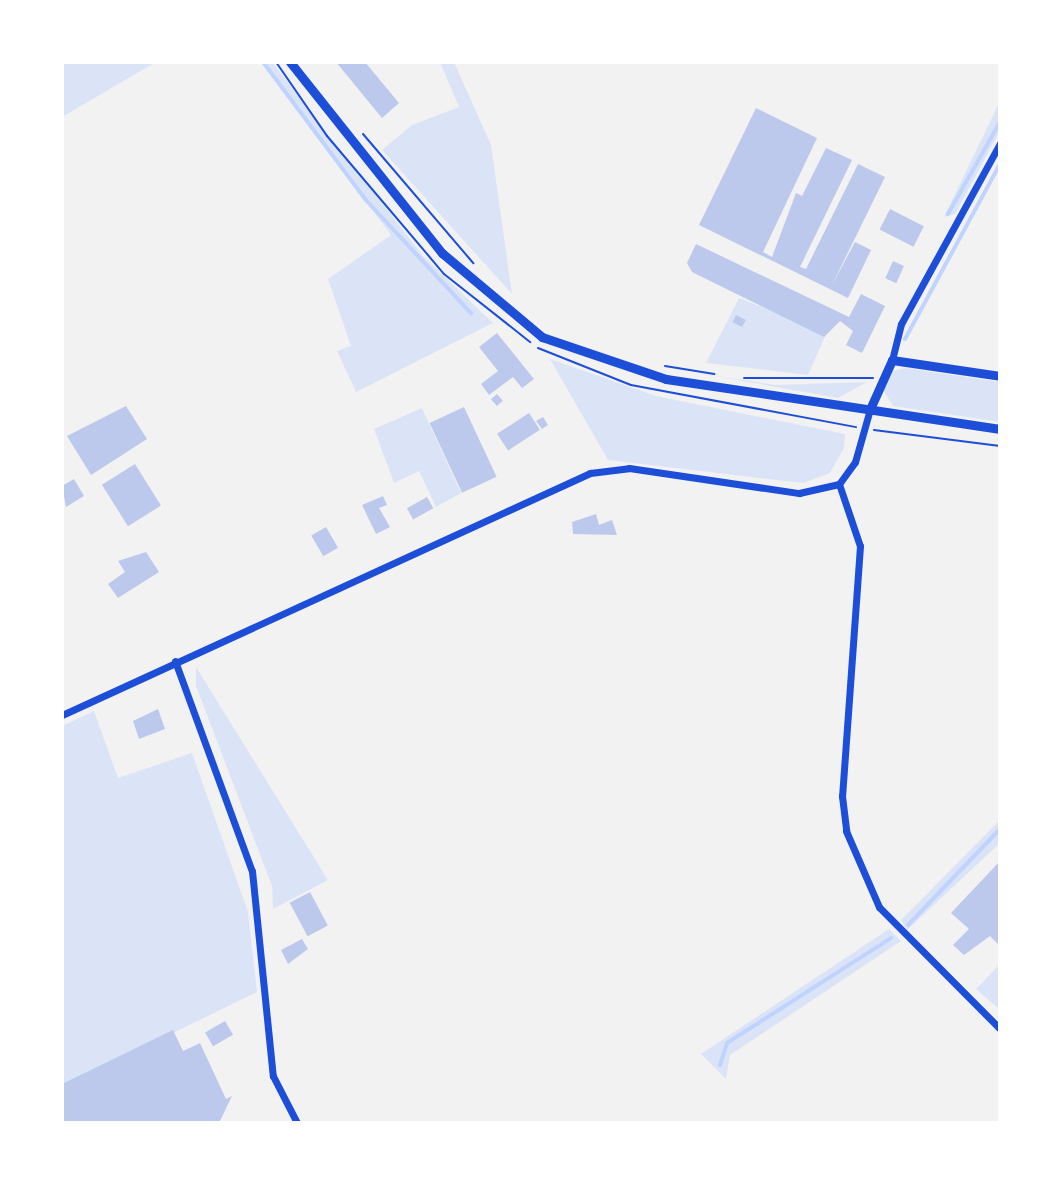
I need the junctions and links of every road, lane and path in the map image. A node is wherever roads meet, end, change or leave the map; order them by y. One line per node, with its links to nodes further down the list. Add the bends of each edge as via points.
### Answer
1 (276, 62): 13 (path, via 327,136 444,274 540,349 631,385)
2 (290, 62): 12 (street, via 442,253 542,337 666,379)
3 (360, 131): 5 (path)
4 (1000, 143): 6 (street, via 901,324)
5 (477, 268)
6 (892, 360): 9 (street); 10 (street)
7 (652, 364): 8 (path)
8 (720, 375)
9 (882, 376): 11 (path, via 808,384); 12 (street)
10 (1000, 376)
11 (734, 377)
12 (870, 409): 13 (street); 14 (street)
13 (864, 429): 15 (path); 16 (street)
14 (1000, 429)
15 (1000, 446)
16 (839, 484): 17 (street, via 799,493 629,468 590,473); 19 (street, via 860,546 842,796 846,831 879,907)
17 (175, 661): 18 (street); 20 (street, via 252,871 273,1076)
18 (62, 715)
19 (1000, 1029)
20 (297, 1123)

